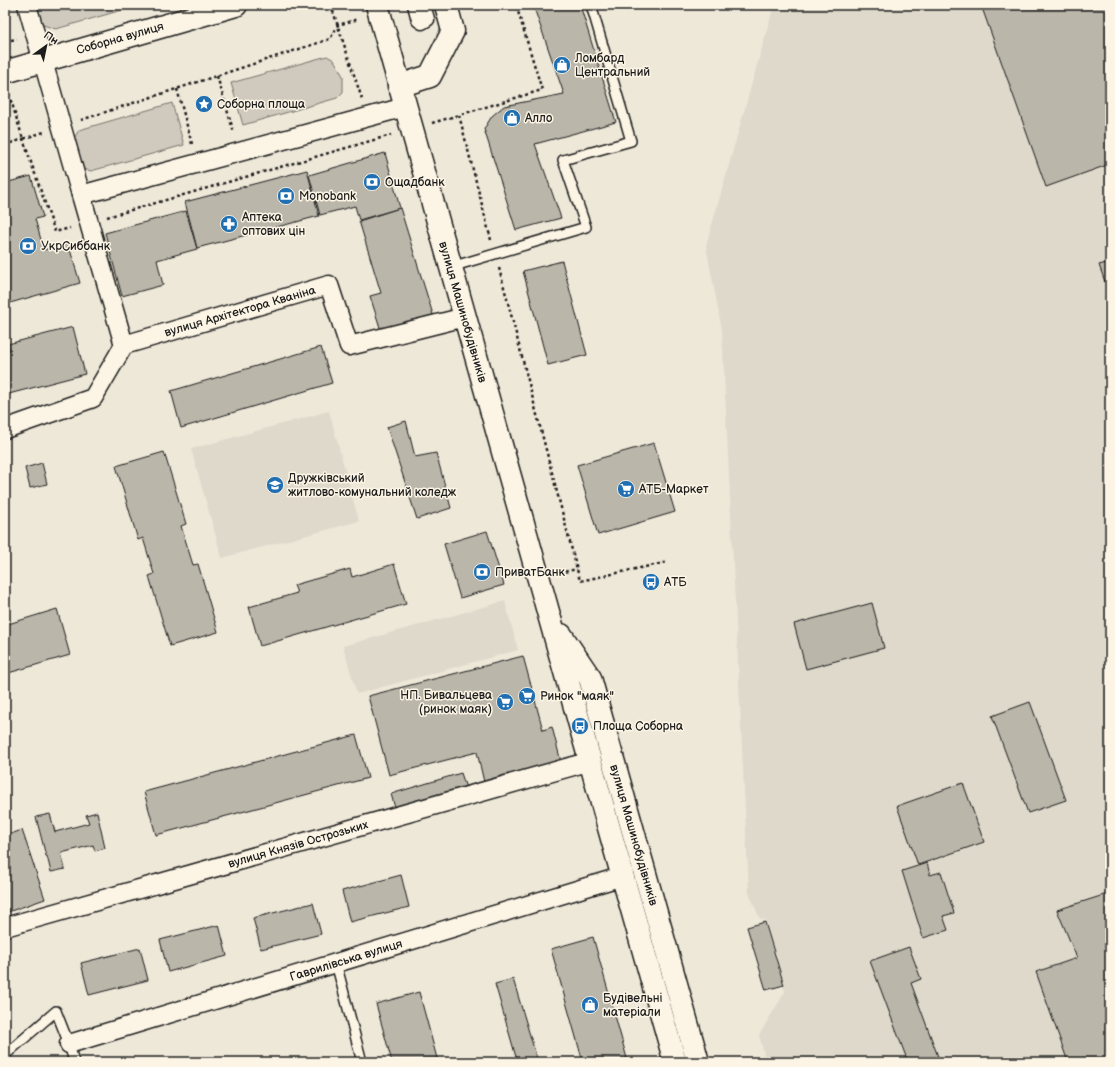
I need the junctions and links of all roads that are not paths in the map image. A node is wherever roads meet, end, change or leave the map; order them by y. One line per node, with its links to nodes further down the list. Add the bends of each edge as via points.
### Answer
1 (27, 5): 8 (street)
2 (236, 5): 8 (street, Соборна вулиця)
3 (415, 5): 4 (street, via 419,20 422,22 427,19)
4 (423, 5)
5 (446, 5): 10 (street, via 453,31 430,76)
6 (591, 5): 13 (lane, via 632,141 563,160 586,227)
7 (369, 10): 10 (street, вулиця Машинобудівників)
8 (42, 61): 9 (street, Соборна вулиця); 12 (street)
9 (5, 72)
10 (399, 86): 11 (street, вулиця Машинобудівників)
11 (405, 107): 12 (street); 13 (street, вулиця Машинобудівників)
12 (81, 195): 15 (street)
13 (451, 267): 14 (street, вулиця Машинобудівників)
14 (465, 317): 15 (street, вулиця Архітектора Кваніна, via 349,346 329,285); 17 (street, вулиця Машинобудівників)
15 (124, 345): 16 (street, via 93,398)
16 (5, 429)
17 (550, 618): 18 (street, вулиця Машинобудівників); 27 (street, вулиця Машинобудівників, via 590,678)
18 (591, 761): 19 (street, вулиця Машинобудівників); 20 (street, вулиця Князів Острозьких)
19 (623, 876): 21 (street, Гаврилівська вулиця); 26 (street, вулиця Машинобудівників)
20 (5, 927)
21 (336, 963): 22 (street, Гаврилівська вулиця); 25 (lane)
22 (69, 1044): 23 (lane, via 56,1012); 24 (lane)
23 (5, 1055)
24 (74, 1062)
25 (362, 1062)
26 (675, 1062)
27 (698, 1062)

